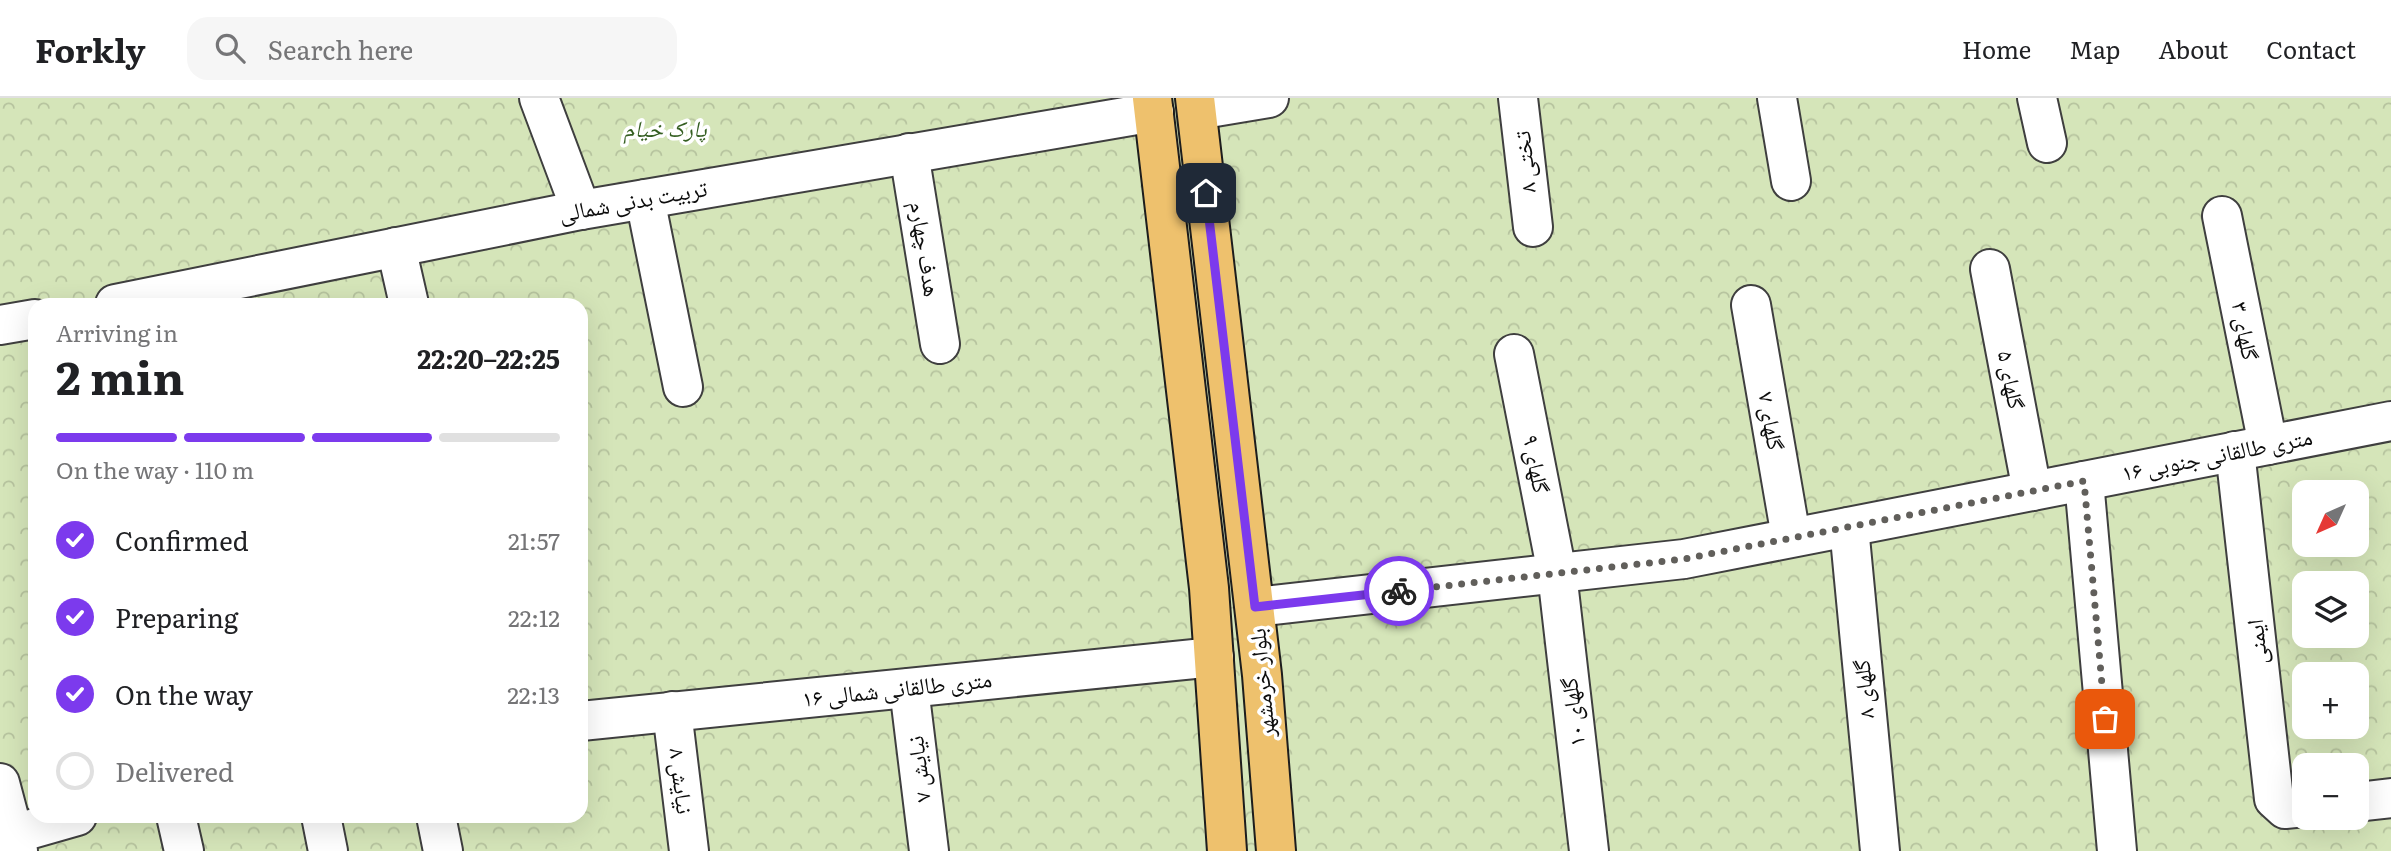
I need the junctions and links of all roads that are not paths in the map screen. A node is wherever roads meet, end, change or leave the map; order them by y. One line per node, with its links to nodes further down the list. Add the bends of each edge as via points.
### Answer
1 (539, 98): 12 (street)
2 (1269, 98): 6 (street)
3 (1518, 98): 14 (street, تختی ۸)
4 (1777, 98): 10 (street)
5 (2037, 98): 8 (street)
6 (1196, 104): 32 (main road, بلوار خرمشهر)
7 (1153, 105): 9 (street, تربیت بدنی شمالی); 33 (main road, بلوار خرمشهر)
8 (2047, 143)
9 (909, 153): 11 (street, تربیت بدنی شمالی); 22 (street, هدف چهارم)
10 (1791, 181)
11 (645, 199): 12 (street, تربیت بدنی شمالی); 24 (street)
12 (581, 210): 15 (street, تربیت بدنی شمالی)
13 (2222, 216): 26 (street, گلهای ۳)
14 (1532, 227)
15 (396, 247): 17 (street, تربیت بدنی شمالی); 18 (street)
16 (1990, 270): 28 (street, گلهای ۵)
17 (156, 298)
18 (408, 298)
19 (1751, 305): 30 (street, گلهای ۷)
20 (28, 320): 21 (street)
21 (0, 325)
22 (940, 344)
23 (1514, 354): 31 (street, گلهای ۹)
24 (683, 387)
25 (2391, 421): 26 (street, ۱۶ متری طالقانی جنوبی)
26 (2252, 448): 27 (street, ۱۶ متری طالقانی جنوبی); 40 (street, ایمنی, via 2274,799 2285,809)
27 (2084, 481): 28 (street, ۱۶ متری طالقانی جنوبی); 55 (street)
28 (2032, 491): 29 (street, ۱۶ متری طالقانی جنوبی)
29 (1849, 527): 30 (street, ۱۶ متری طالقانی جنوبی); 54 (street, گلهای ۸)
30 (1791, 537): 31 (street, ۱۶ متری طالقانی جنوبی, via 1684,559)
31 (1557, 573): 32 (street, ۱۶ متری طالقانی جنوبی); 53 (street, گلهای ۱۰)
32 (1255, 607): 52 (main road, بلوار خرمشهر)
33 (1214, 657): 34 (street, ۱۶ متری طالقانی شمالی); 51 (main road, بلوار خرمشهر)
34 (909, 688): 35 (street, ۱۶ متری طالقانی شمالی); 50 (street, نیایش ۷)
35 (672, 711): 36 (street, ۱۶ متری طالقانی شمالی); 49 (street, نیایش ۸)
36 (588, 720)
37 (0, 783): 45 (street)
38 (2391, 798): 39 (street)
39 (2369, 801)
40 (2292, 808)
41 (58, 823): 45 (street)
42 (178, 823): 46 (street)
43 (322, 823): 47 (street)
44 (437, 823): 48 (street)
45 (10, 841)
46 (184, 851)
47 (328, 851)
48 (443, 851)
49 (689, 851)
50 (929, 851)
51 (1227, 851)
52 (1276, 851)
53 (1589, 851)
54 (1880, 851)
55 (2117, 851)

